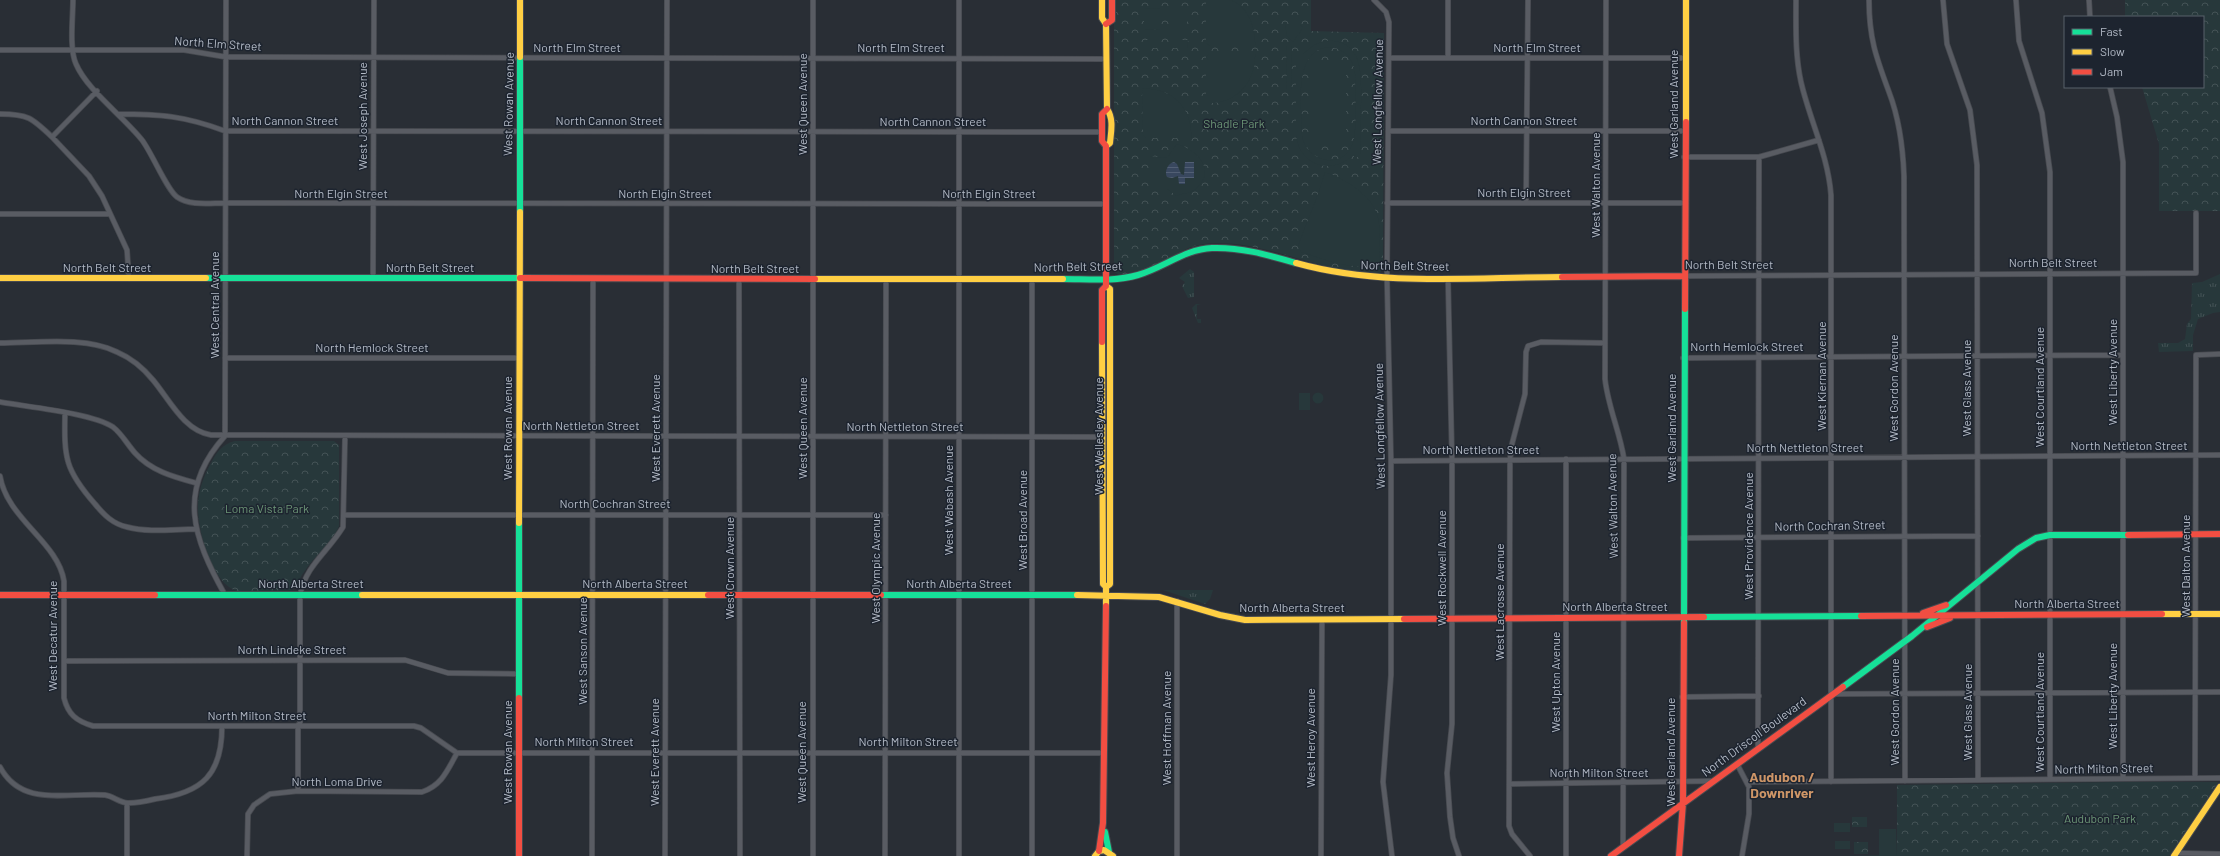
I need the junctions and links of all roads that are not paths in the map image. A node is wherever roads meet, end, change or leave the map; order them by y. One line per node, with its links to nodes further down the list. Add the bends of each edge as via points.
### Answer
1 (73, 0): 24 (street, North Elgin Street)
2 (226, 0): 25 (street, West Central Avenue)
3 (374, 0): 26 (street, West Joseph Avenue)
4 (520, 0): 27 (main road, West Rowan Avenue)
5 (666, 0): 28 (street, West Everett Avenue)
6 (813, 0): 29 (street, West Queen Avenue)
7 (959, 0): 35 (street, West Wabash Avenue)
8 (1102, 0): 22 (main road, West Wellesley Avenue, via 1102,18)
9 (1109, 0): 22 (main road)
10 (1112, 0): 22 (main road, West Wellesley Avenue)
11 (1374, 0): 30 (street, West Longfellow Avenue, via 1388,17)
12 (1448, 0): 31 (street)
13 (1528, 0): 32 (street)
14 (1606, 0): 33 (street, West Walton Avenue)
15 (1686, 0): 34 (main road, West Garland Avenue)
16 (1796, 0): 54 (street, West Kiernan Avenue, via 1796,43 1800,76 1811,121)
17 (1869, 0): 76 (street, West Gordon Avenue, via 1874,52 1890,93 1901,141 1904,176)
18 (1943, 0): 72 (street, West Glass Avenue, via 1947,44 1970,110 1976,147)
19 (2016, 0): 73 (street, West Courtland Avenue, via 2019,41 2037,94 2048,146)
20 (2089, 0): 21 (street)
21 (2090, 16)
22 (1109, 22): 36 (main road, West Wellesley Avenue)
23 (0, 50): 24 (street, North Elm Street)
24 (73, 50): 25 (street, North Elm Street, via 184,50); 38 (street, North Elgin Street, via 75,63)
25 (226, 57): 26 (street, North Elm Street); 42 (street, West Central Avenue)
26 (374, 58): 27 (street, North Elm Street); 43 (street, West Joseph Avenue)
27 (520, 58): 28 (street, North Elm Street); 44 (main road, West Rowan Avenue)
28 (667, 58): 29 (street, North Elm Street); 45 (street, West Everett Avenue)
29 (813, 58): 35 (street, North Elm Street); 50 (street, West Queen Avenue)
30 (1389, 58): 31 (street, North Elm Street); 46 (street, West Longfellow Avenue)
31 (1448, 58): 32 (street, North Elm Street)
32 (1527, 58): 33 (street, North Elm Street); 47 (street)
33 (1605, 58): 34 (street, North Elm Street); 48 (street, West Walton Avenue)
34 (1685, 58): 49 (main road, West Garland Avenue)
35 (960, 59): 36 (street, North Elm Street); 51 (street, West Wabash Avenue)
36 (1107, 60): 39 (main road, West Wellesley Avenue)
37 (2110, 88): 74 (street, West Liberty Avenue, via 2123,162)
38 (96, 91): 41 (street, North Elgin Street); 53 (street)
39 (1107, 109): 52 (main road, West Wellesley Avenue, via 1102,114); 55 (main road, West Wellesley Avenue, via 1110,113 1111,127 1110,143)
40 (0, 114): 53 (street, via 26,115)
41 (118, 114): 42 (street, North Cannon Street, via 184,117); 58 (street, North Elgin Street, via 147,148 176,197 196,203)
42 (225, 131): 43 (street, North Cannon Street); 58 (street, West Central Avenue)
43 (373, 131): 44 (street, North Cannon Street); 63 (street, West Joseph Avenue)
44 (520, 131): 45 (street, North Cannon Street); 64 (main road, West Rowan Avenue)
45 (666, 131): 50 (street, North Cannon Street); 65 (street, West Everett Avenue)
46 (1388, 131): 47 (street, North Cannon Street); 59 (street, West Longfellow Avenue)
47 (1526, 131): 48 (street, North Cannon Street); 60 (street)
48 (1606, 131): 49 (street, North Cannon Street); 61 (street, West Walton Avenue)
49 (1684, 131): 56 (main road, West Garland Avenue)
50 (812, 132): 51 (street, North Cannon Street); 66 (street, West Queen Avenue)
51 (959, 132): 52 (street, North Cannon Street); 67 (street, West Wabash Avenue)
52 (1102, 132): 55 (main road, West Wellesley Avenue, via 1102,141)
53 (52, 137): 70 (street, via 89,176)
54 (1819, 140): 57 (street); 75 (street, West Kiernan Avenue, via 1826,159 1831,189)
55 (1106, 146): 68 (main road, West Wellesley Avenue)
56 (1684, 157): 57 (street); 62 (main road, West Garland Avenue)
57 (1759, 157): 78 (street, West Providence Avenue)
58 (225, 203): 63 (street, North Elgin Street); 84 (street, West Central Avenue)
59 (1387, 203): 60 (street, North Elgin Street); 81 (street, West Longfellow Avenue)
60 (1526, 203): 61 (street, North Elgin Street)
61 (1606, 203): 62 (street, North Elgin Street); 79 (street, West Walton Avenue)
62 (1684, 203): 77 (main road, West Garland Avenue)
63 (373, 204): 64 (street, North Elgin Street); 85 (street, West Joseph Avenue)
64 (519, 204): 65 (street, North Elgin Street); 86 (main road, West Rowan Avenue)
65 (666, 204): 66 (street, North Elgin Street); 91 (street, West Everett Avenue)
66 (812, 204): 67 (street, North Elgin Street); 92 (street, West Queen Avenue)
67 (959, 204): 68 (street, North Elgin Street); 90 (street, West Wabash Avenue)
68 (1106, 204): 94 (main road, West Wellesley Avenue)
69 (0, 214): 70 (street)
70 (110, 214): 83 (street, via 126,250)
71 (2196, 214): 74 (street, North Belt Street, via 2196,273)
72 (1977, 274): 73 (street, North Belt Street); 76 (street, North Belt Street); 101 (street, West Glass Avenue)
73 (2050, 274): 74 (street, North Belt Street); 98 (street, West Courtland Avenue)
74 (2123, 274): 99 (street, West Liberty Avenue)
75 (1832, 275): 76 (street, North Belt Street); 78 (street, North Belt Street); 103 (street, West Kiernan Avenue)
76 (1904, 275): 100 (street, West Gordon Avenue)
77 (1684, 276): 78 (street, North Belt Street); 79 (main road, North Belt Street); 106 (main road, West Garland Avenue)
78 (1759, 276): 102 (street, West Providence Avenue)
79 (1605, 277): 82 (main road, North Belt Street); 96 (street, West Walton Avenue)
80 (0, 278): 83 (main road, North Belt Street)
81 (1387, 278): 82 (main road, North Belt Street); 94 (main road, North Belt Street, via 1348,276 1254,251 1212,248 1197,250 1139,276); 134 (street, West Longfellow Avenue)
82 (1448, 278): 131 (street, West Rockwell Avenue)
83 (129, 279): 84 (main road, North Belt Street)
84 (225, 279): 85 (main road, North Belt Street); 104 (street, West Central Avenue)
85 (373, 279): 86 (main road, North Belt Street)
86 (520, 279): 87 (main road, North Belt Street); 105 (main road, West Rowan Avenue)
87 (593, 279): 91 (main road, North Belt Street); 111 (street, West Sanson Avenue)
88 (739, 279): 91 (main road, North Belt Street); 92 (main road, North Belt Street); 113 (street, West Crown Avenue)
89 (886, 279): 90 (main road, North Belt Street); 92 (main road, North Belt Street); 114 (street, West Olympic Avenue)
90 (959, 279): 93 (main road, North Belt Street); 115 (street, West Wabash Avenue)
91 (666, 280): 112 (street, West Everett Avenue)
92 (813, 280): 117 (street, West Queen Avenue)
93 (1032, 280): 94 (main road, North Belt Street); 118 (street, West Broad Avenue)
94 (1106, 283): 119 (main road, West Wellesley Avenue, via 1102,290); 135 (main road, West Wellesley Avenue, via 1110,289)
95 (0, 343): 109 (street, North Nettleton Street, via 79,343 117,352 138,365 152,379 196,431)
96 (1605, 343): 132 (street, West Lacrosse Avenue, via 1541,342 1529,345 1526,352 1525,394); 133 (street, West Walton Avenue, via 1607,395 1622,444)
97 (2220, 354): 121 (street, West Dalton Avenue, via 2196,355)
98 (2050, 355): 99 (street, North Hemlock Street); 101 (street, North Hemlock Street); 123 (street, West Courtland Avenue)
99 (2123, 355): 124 (street, West Liberty Avenue)
100 (1904, 356): 101 (street, North Hemlock Street); 103 (street, North Hemlock Street); 125 (street, West Gordon Avenue)
101 (1977, 356): 126 (street, West Glass Avenue)
102 (1759, 357): 103 (street, North Hemlock Street); 106 (street, North Hemlock Street); 127 (street, West Providence Avenue)
103 (1832, 357): 128 (street, West Kiernan Avenue)
104 (225, 358): 105 (street, North Hemlock Street); 109 (street, West Central Avenue)
105 (519, 358): 110 (main road, West Rowan Avenue)
106 (1683, 358): 130 (main road, West Garland Avenue)
107 (0, 402): 108 (street)
108 (65, 413): 137 (street, via 98,420 113,427 147,464 162,473); 146 (street, via 65,454 68,466 80,487 105,516 116,524 136,529)
109 (226, 436): 116 (street, North Nettleton Street); 137 (street, via 215,448)
110 (519, 436): 111 (street, North Nettleton Street); 116 (street, North Nettleton Street); 140 (main road, West Rowan Avenue)
111 (593, 436): 112 (street, North Nettleton Street); 141 (street, West Sanson Avenue)
112 (666, 436): 113 (street, North Nettleton Street); 142 (street, West Everett Avenue)
113 (740, 436): 117 (street, North Nettleton Street); 143 (street, West Crown Avenue)
114 (886, 436): 115 (street, North Nettleton Street); 117 (street, North Nettleton Street); 145 (street, West Olympic Avenue)
115 (960, 436): 118 (street, North Nettleton Street); 168 (street, West Wabash Avenue)
116 (345, 437): 139 (street)
117 (813, 437): 144 (street, West Queen Avenue)
118 (1033, 437): 119 (street, North Nettleton Street); 169 (street, West Broad Avenue)
119 (1102, 437): 120 (main road, West Wellesley Avenue)
120 (1102, 451): 135 (main road); 138 (main road, West Wellesley Avenue)
121 (2196, 455): 122 (street, North Nettleton Street); 124 (street, North Nettleton Street); 148 (street, West Dalton Avenue)
122 (2220, 455)
123 (2050, 456): 124 (street, North Nettleton Street); 126 (street, North Nettleton Street); 150 (street, West Courtland Avenue)
124 (2123, 456): 147 (street, West Liberty Avenue)
125 (1904, 457): 126 (street, North Nettleton Street); 128 (street, North Nettleton Street); 151 (street, West Gordon Avenue)
126 (1977, 457): 152 (street, West Glass Avenue)
127 (1759, 458): 128 (street, North Nettleton Street); 130 (street, North Nettleton Street); 155 (street, West Providence Avenue)
128 (1832, 458): 153 (street, West Kiernan Avenue)
129 (1566, 459): 132 (street, North Nettleton Street); 133 (street, North Nettleton Street); 186 (street, West Upton Avenue)
130 (1683, 459): 133 (street, North Nettleton Street); 154 (main road, West Garland Avenue)
131 (1452, 460): 132 (street, North Nettleton Street); 134 (street, North Nettleton Street); 189 (street, West Rockwell Avenue)
132 (1510, 460): 185 (street, West Lacrosse Avenue)
133 (1624, 460): 187 (street, West Walton Avenue)
134 (1391, 461): 188 (street, West Longfellow Avenue)
135 (1110, 474): 138 (main road); 157 (main road, West Wellesley Avenue, via 1110,584)
136 (0, 476): 159 (street, West Decatur Avenue, via 7,496 18,514 60,564)
137 (196, 483): 146 (street)
138 (1102, 493): 157 (main road, West Wellesley Avenue, via 1103,584)
139 (344, 515): 140 (street, North Cochran Street); 161 (street, via 343,527 309,570)
140 (520, 515): 141 (street, North Cochran Street); 162 (main road, West Rowan Avenue)
141 (593, 515): 142 (street, North Cochran Street); 163 (street, West Sanson Avenue)
142 (667, 515): 143 (street, North Cochran Street); 164 (street, West Everett Avenue)
143 (740, 515): 144 (street, North Cochran Street); 165 (street, West Crown Avenue)
144 (813, 515): 145 (street, North Cochran Street); 166 (street, West Queen Avenue)
145 (886, 515): 167 (street, West Olympic Avenue)
146 (196, 529): 160 (street, via 210,566)
147 (2123, 534): 148 (main road); 150 (main road); 176 (street, West Liberty Avenue)
148 (2196, 534): 149 (main road); 177 (street, West Dalton Avenue)
149 (2220, 534)
150 (2050, 535): 156 (main road, North Driscoll Boulevard, via 2025,544); 175 (street, West Courtland Avenue)
151 (1905, 536): 152 (street, North Cochran Street); 153 (street, North Cochran Street); 180 (street, West Gordon Avenue)
152 (1978, 536): 156 (street, West Glass Avenue)
153 (1832, 537): 155 (street, North Cochran Street); 179 (street, West Kiernan Avenue)
154 (1683, 538): 155 (street, North Cochran Street); 184 (main road, West Garland Avenue)
155 (1759, 538): 178 (street, West Providence Avenue)
156 (1978, 583): 171 (main road, North Driscoll Boulevard); 183 (street, West Glass Avenue)
157 (1106, 587): 170 (main road, West Wellesley Avenue)
158 (0, 595): 159 (main road, North Alberta Street)
159 (64, 595): 160 (main road, North Alberta Street); 194 (street, West Decatur Avenue)
160 (225, 595): 161 (main road, North Alberta Street)
161 (300, 595): 162 (main road, North Alberta Street); 193 (street)
162 (519, 595): 163 (main road, North Alberta Street); 195 (main road, West Rowan Avenue)
163 (593, 595): 164 (main road, North Alberta Street); 210 (street, West Sanson Avenue)
164 (666, 595): 165 (main road, North Alberta Street); 211 (street, West Everett Avenue)
165 (740, 595): 166 (main road, North Alberta Street); 212 (street, West Crown Avenue)
166 (812, 595): 167 (main road, North Alberta Street); 213 (street, West Queen Avenue)
167 (886, 595): 168 (main road, North Alberta Street); 214 (street, West Olympic Avenue)
168 (959, 595): 169 (main road, North Alberta Street); 215 (street, West Wabash Avenue)
169 (1032, 595): 170 (main road, North Alberta Street); 217 (street, West Broad Avenue)
170 (1106, 595): 172 (main road, North Alberta Street, via 1151,596); 218 (main road, West Wellesley Avenue)
171 (1958, 598): 181 (main road, North Alberta Street, via 1935,610); 182 (main road, North Driscoll Boulevard)
172 (1177, 601): 190 (main road, North Alberta Street, via 1234,619); 255 (street, West Hoffman Avenue)
173 (2220, 614): 177 (main road, North Alberta Street)
174 (1968, 615): 182 (main road, North Alberta Street); 183 (main road, North Alberta Street); 191 (main road, North Driscoll Boulevard, via 1935,623)
175 (2050, 615): 176 (main road, North Alberta Street); 183 (main road, North Alberta Street); 201 (street, West Courtland Avenue)
176 (2123, 615): 177 (main road, North Alberta Street); 197 (street, West Liberty Avenue)
177 (2197, 615): 198 (street, West Dalton Avenue)
178 (1759, 616): 179 (main road, North Alberta Street); 184 (main road, North Alberta Street); 203 (street, West Providence Avenue)
179 (1832, 616): 180 (main road, North Alberta Street); 199 (street, West Kiernan Avenue)
180 (1904, 616): 181 (main road, North Alberta Street); 192 (street, West Gordon Avenue)
181 (1914, 616): 182 (main road, North Alberta Street)
182 (1937, 616): 191 (main road, North Driscoll Boulevard)
183 (1978, 616): 200 (street, West Glass Avenue)
184 (1682, 617): 187 (main road, North Alberta Street); 204 (main road, West Garland Avenue)
185 (1510, 618): 186 (main road, North Alberta Street); 189 (main road, North Alberta Street); 232 (street, West Lacrosse Avenue)
186 (1566, 618): 187 (main road, North Alberta Street); 233 (street, West Upton Avenue)
187 (1623, 618): 230 (street, West Walton Avenue)
188 (1392, 619): 189 (main road, North Alberta Street); 190 (main road, North Alberta Street); 257 (street, West Longfellow Avenue, via 1391,675 1383,782)
189 (1452, 619): 258 (street, West Rockwell Avenue, via 1452,724 1447,773 1450,818)
190 (1322, 620): 256 (street, West Heroy Avenue)
191 (1912, 636): 192 (main road, North Driscoll Boulevard)
192 (1904, 642): 199 (main road, North Driscoll Boulevard); 202 (street, West Gordon Avenue)
193 (300, 660): 194 (street, North Lindeke Street); 195 (street, North Lindeke Street, via 405,660 448,673); 206 (street)
194 (64, 661): 205 (street, West Decatur Avenue, via 64,698 67,710)
195 (519, 674): 209 (main road, West Rowan Avenue)
196 (2220, 692): 198 (street)
197 (2123, 693): 198 (street); 201 (street); 223 (street, West Liberty Avenue)
198 (2196, 693): 221 (street, West Dalton Avenue)
199 (1832, 694): 202 (street); 208 (main road, North Driscoll Boulevard); 229 (street, West Kiernan Avenue)
200 (1978, 694): 201 (street); 202 (street); 224 (street, West Glass Avenue)
201 (2050, 694): 225 (street, West Courtland Avenue)
202 (1904, 695): 227 (street, West Gordon Avenue)
203 (1758, 696): 204 (street); 208 (street, West Providence Avenue)
204 (1682, 697): 231 (main road, West Garland Avenue)
205 (74, 718): 207 (street, North Milton Street, via 93,726)
206 (299, 725): 207 (street, North Milton Street); 216 (street, North Milton Street, via 414,726 421,728); 235 (street)
207 (222, 726): 236 (street, via 222,747 218,763 211,774 197,786 170,798)
208 (1758, 748): 219 (main road, North Driscoll Boulevard)
209 (519, 752): 210 (street, North Milton Street); 216 (street, North Milton Street); 247 (main road, West Rowan Avenue)
210 (592, 752): 211 (street, North Milton Street); 248 (street, West Sanson Avenue)
211 (665, 752): 212 (street, North Milton Street); 249 (street, West Everett Avenue)
212 (739, 752): 213 (street, North Milton Street); 250 (street, West Crown Avenue)
213 (812, 752): 214 (street, North Milton Street); 251 (street, West Queen Avenue)
214 (885, 752): 215 (street, North Milton Street); 252 (street, West Olympic Avenue)
215 (959, 752): 217 (street, North Milton Street); 253 (street, West Wabash Avenue)
216 (457, 753): 235 (street, North Loma Drive, via 443,779 436,786 422,792)
217 (1032, 753): 218 (street, North Milton Street); 254 (street, West Broad Avenue)
218 (1104, 753): 238 (main road, West Wellesley Avenue)
219 (1737, 764): 226 (main road, North Driscoll Boulevard); 228 (street)
220 (0, 767): 236 (street, via 11,783 32,794 107,795)
221 (2195, 778): 222 (street, North Milton Street); 223 (street, North Milton Street)
222 (2220, 778)
223 (2123, 779): 225 (street, North Milton Street)
224 (1978, 780): 225 (street, North Milton Street); 227 (street, North Milton Street)
225 (2050, 780)
226 (1713, 781): 231 (street, North Milton Street); 237 (main road, North Driscoll Boulevard)
227 (1905, 781): 229 (street, North Milton Street)
228 (1748, 782): 229 (street, North Milton Street); 263 (street, via 1749,814)
229 (1831, 782)
230 (1623, 783): 231 (street, North Milton Street); 233 (street, North Milton Street); 239 (street, West Walton Avenue)
231 (1683, 783): 237 (main road, West Garland Avenue)
232 (1509, 784): 233 (street, North Milton Street); 259 (street, West Lacrosse Avenue, via 1509,826 1512,834)
233 (1565, 784): 260 (street, West Upton Avenue)
234 (2220, 787): 240 (main road)
235 (298, 791): 246 (street, North Loma Drive, via 270,794 254,805 248,814)
236 (127, 803): 245 (street)
237 (1683, 803): 239 (main road, North Driscoll Boulevard); 262 (main road, West Garland Avenue)
238 (1103, 822): 242 (main road, West Wellesley Avenue); 243 (main road, West Wellesley Avenue)
239 (1623, 847): 261 (main road, North Driscoll Boulevard)
240 (2175, 854): 244 (street)
241 (2220, 854): 244 (street)
242 (1096, 855): 243 (main road, via 1104,850)
243 (1113, 855)
244 (2200, 855)
245 (127, 856)
246 (247, 856)
247 (519, 856)
248 (592, 856)
249 (665, 856)
250 (740, 856)
251 (813, 856)
252 (885, 856)
253 (959, 856)
254 (1032, 856)
255 (1177, 856)
256 (1321, 856)
257 (1392, 856)
258 (1459, 856)
259 (1530, 856)
260 (1566, 856)
261 (1611, 856)
262 (1679, 856)
263 (1742, 856)

